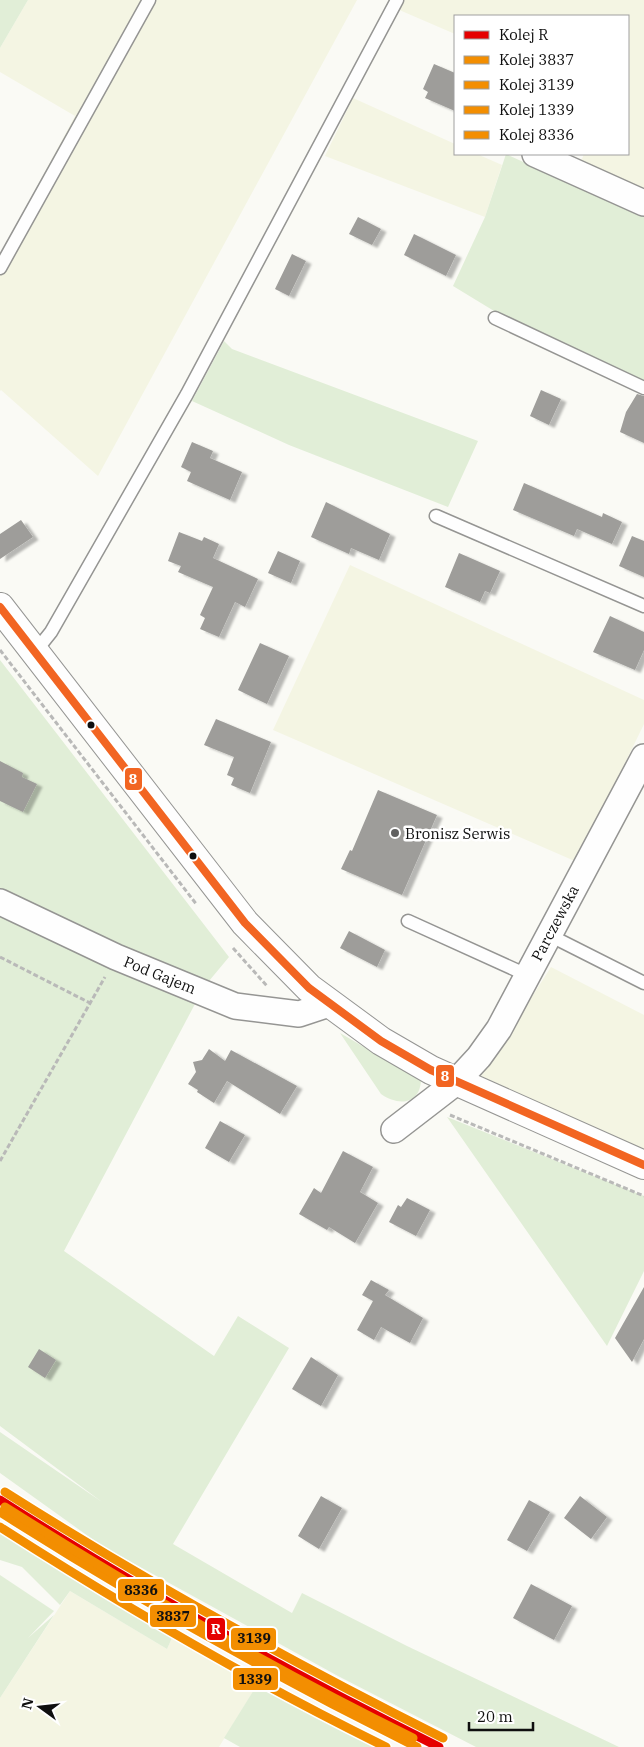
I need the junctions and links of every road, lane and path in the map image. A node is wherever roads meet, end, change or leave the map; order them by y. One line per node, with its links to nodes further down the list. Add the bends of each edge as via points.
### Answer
1 (149, 0): 5 (lane)
2 (397, 0): 11 (lane, via 187,394 51,632)
3 (537, 155): 4 (street)
4 (644, 203)
5 (0, 268)
6 (495, 318): 7 (lane)
7 (644, 388)
8 (436, 516): 9 (lane)
9 (644, 606)
10 (0, 607): 11 (street)
11 (35, 652): 21 (street, via 245,923 272,953)
12 (644, 757): 15 (street, Parczewska)
13 (0, 902): 17 (street, Pod Gajem)
14 (408, 921): 18 (lane)
15 (549, 935): 18 (street, Parczewska); 19 (lane)
16 (0, 957): 20 (path)
17 (116, 957): 20 (path); 21 (street, Pod Gajem, via 235,1006 299,1014)
18 (527, 975): 22 (street, Parczewska, via 499,1029)
19 (644, 983)
20 (90, 1003): 25 (path)
21 (329, 1004): 22 (street, via 382,1041)
22 (455, 1082): 23 (street, Parczewska); 26 (street)
23 (427, 1105): 24 (street, Parczewska); 27 (path)
24 (394, 1130)
25 (0, 1161)
26 (644, 1165)
27 (644, 1196)

